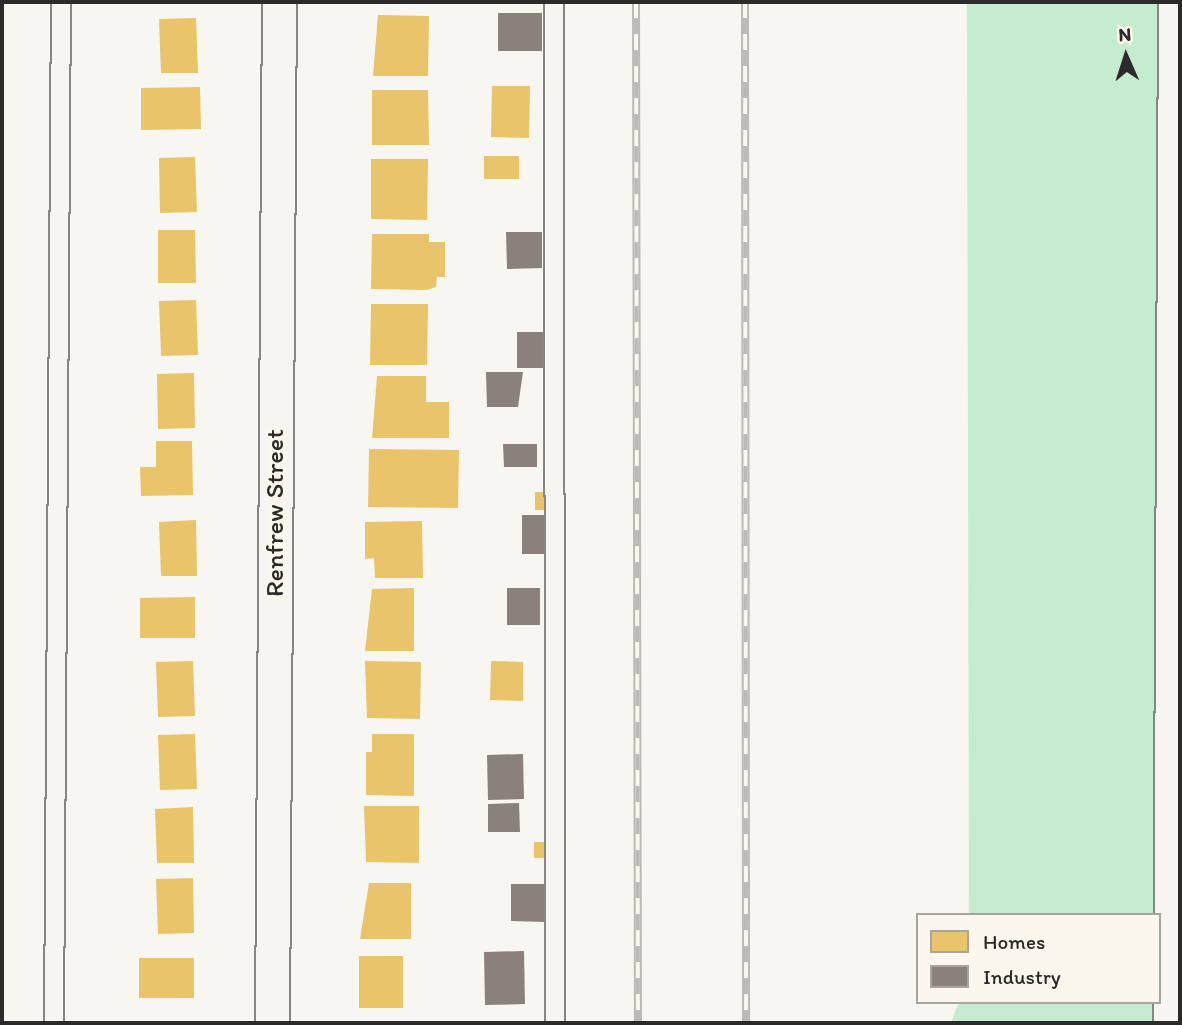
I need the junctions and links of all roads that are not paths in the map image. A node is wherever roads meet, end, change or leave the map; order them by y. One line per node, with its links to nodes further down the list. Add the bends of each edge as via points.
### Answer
1 (61, 2): 5 (lane)
2 (279, 2): 6 (street, Renfrew Street)
3 (554, 2): 7 (lane)
4 (1175, 2): 8 (street)
5 (54, 1023)
6 (272, 1023)
7 (555, 1023)
8 (1170, 1023)

